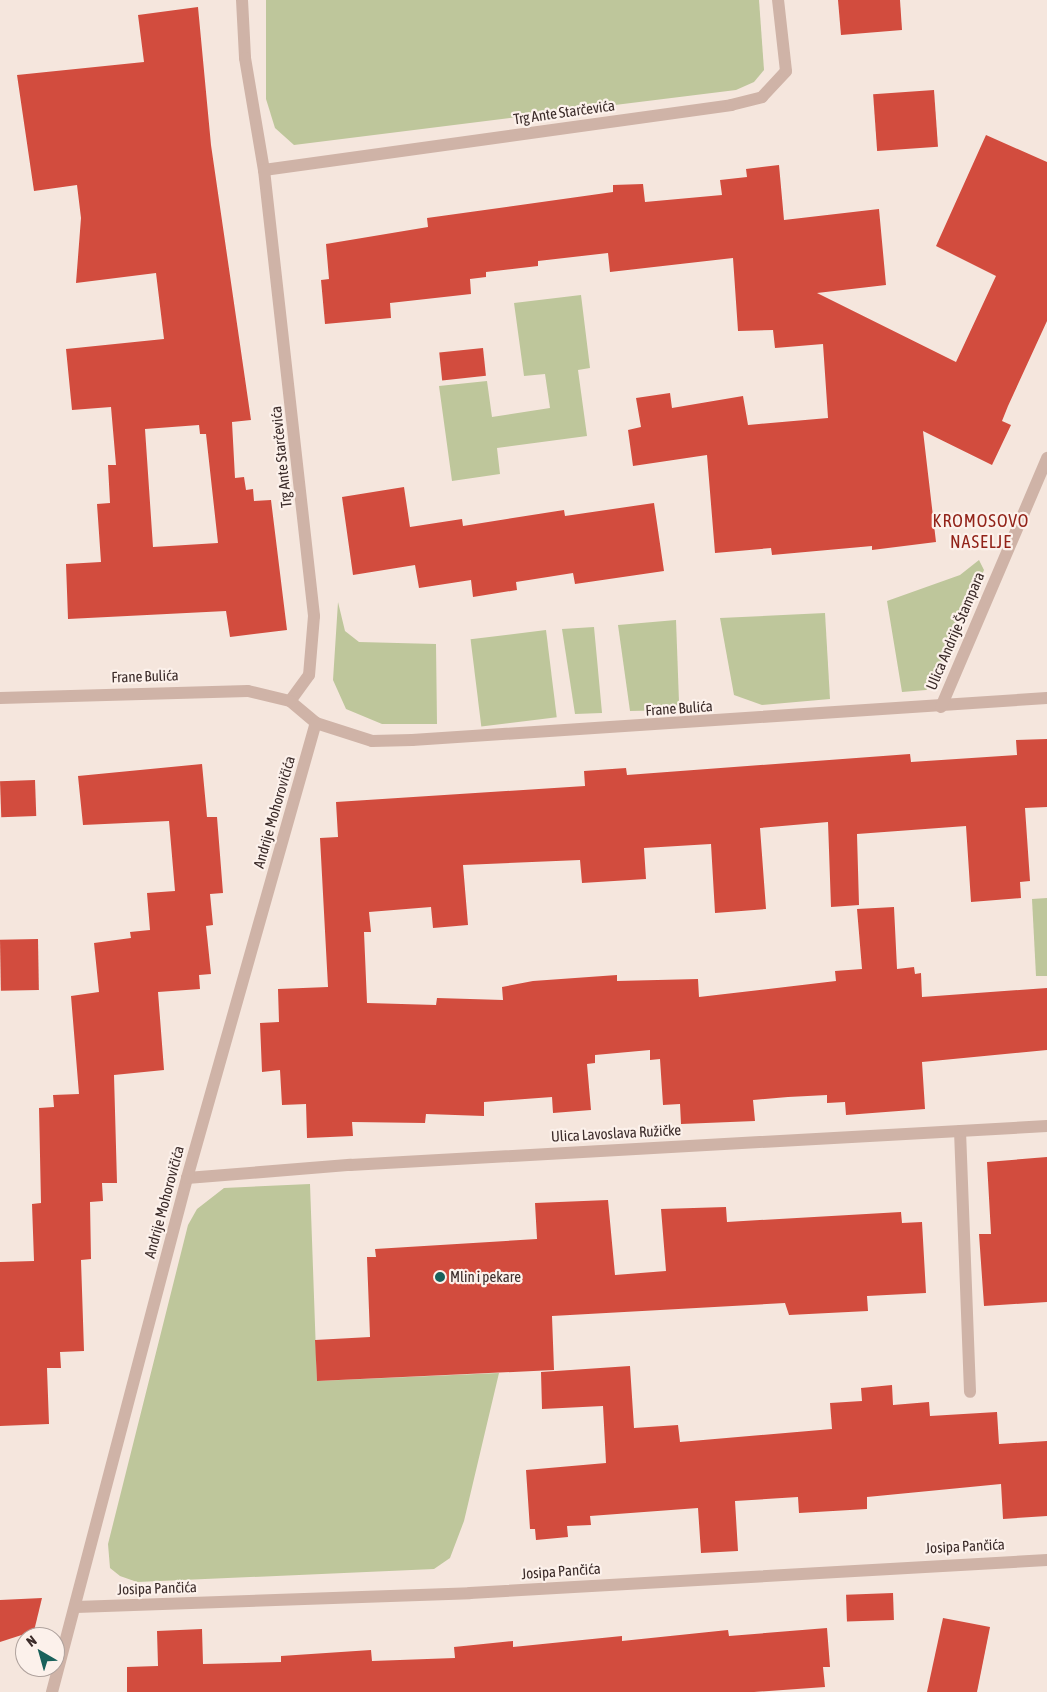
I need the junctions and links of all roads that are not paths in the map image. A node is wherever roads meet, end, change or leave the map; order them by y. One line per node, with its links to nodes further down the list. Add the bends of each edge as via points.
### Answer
1 (242, 0): 3 (street, Trg Ante Starčevića, via 245,58)
2 (778, 0): 3 (street, Trg Ante Starčevića, via 786,72 762,97 732,105)
3 (264, 170): 7 (street, Trg Ante Starčevića, via 314,616 309,675)
4 (1047, 458): 8 (street, Ulica Andrije Štampara)
5 (0, 698): 7 (street, Frane Bulića, via 248,691)
6 (1047, 698): 8 (street, Frane Bulića)
7 (290, 701): 9 (street)
8 (941, 707): 9 (street, Frane Bulića, via 412,740 372,741)
9 (316, 723): 12 (street, Andrije Mohorovičića)
10 (1047, 1126): 11 (street, Ulica Lavoslava Ružičke)
11 (960, 1131): 12 (street, Ulica Lavoslava Ružičke, via 350,1164); 13 (street)
12 (187, 1178): 15 (street, Andrije Mohorovičića)
13 (970, 1392)
14 (1047, 1560): 15 (street, Josipa Pančića, via 470,1593)
15 (76, 1607): 16 (street, Andrije Mohorovičića)
16 (52, 1692)

